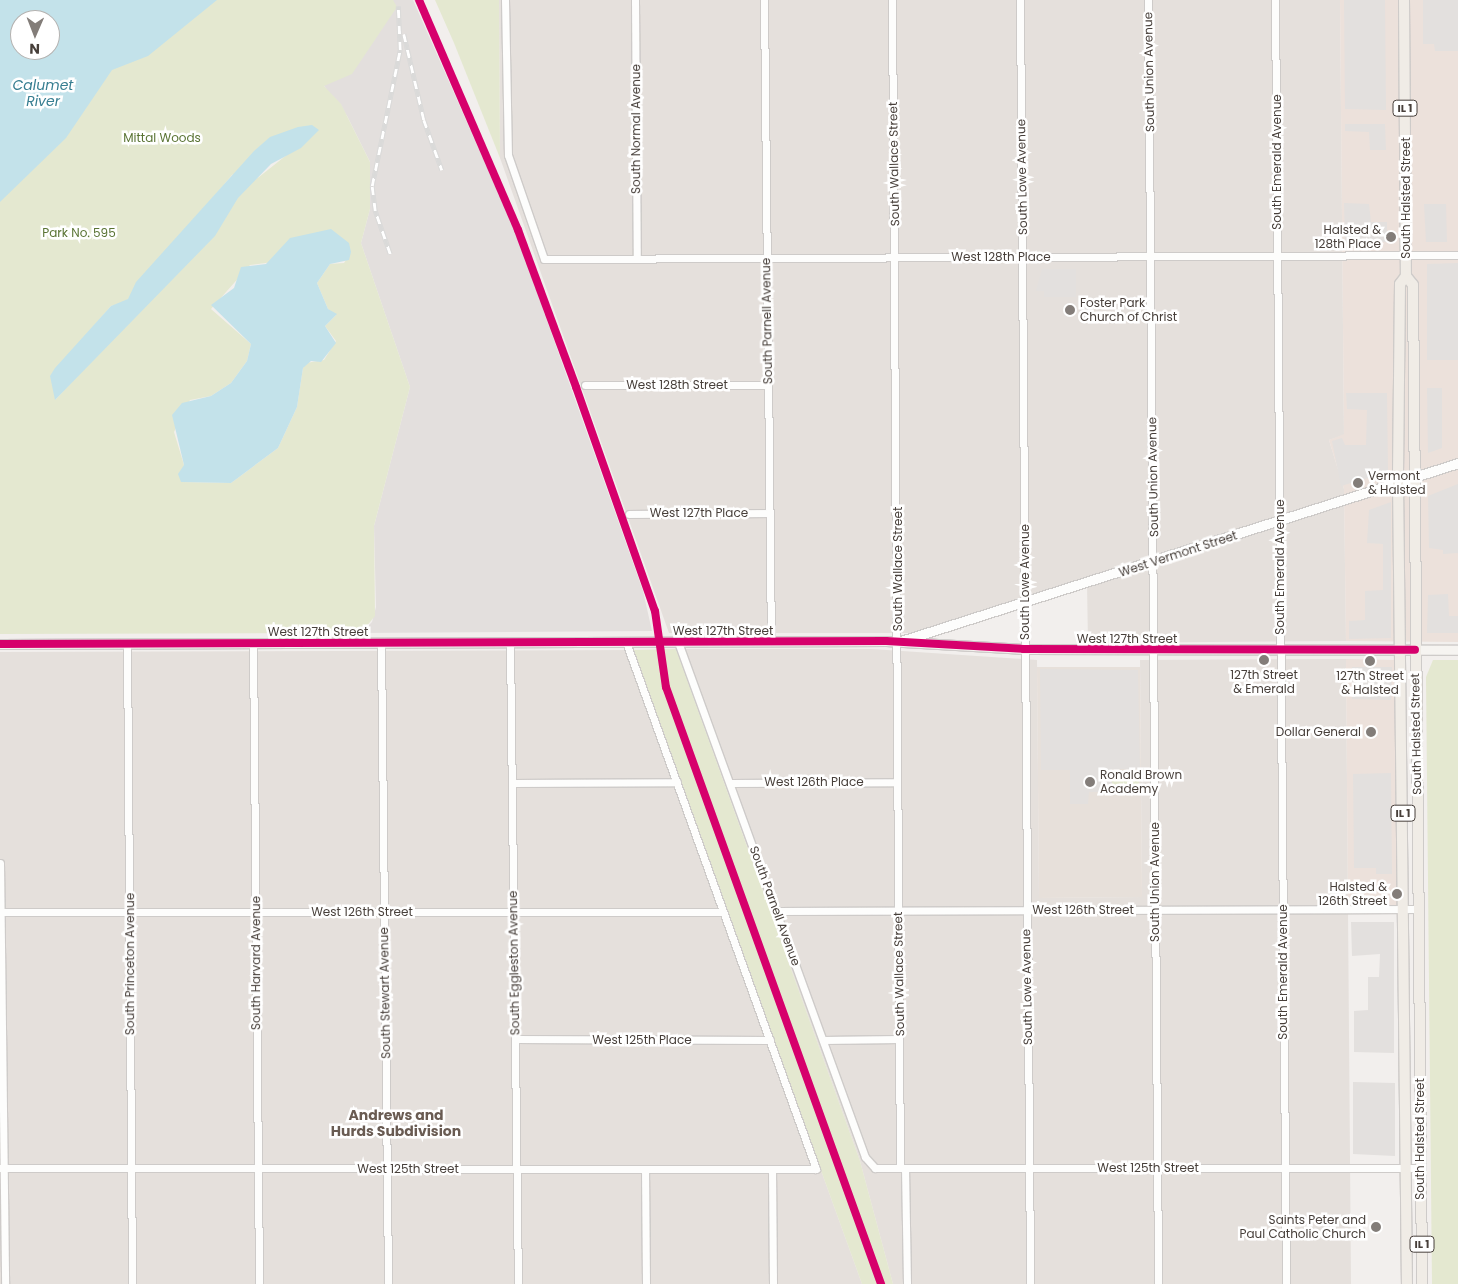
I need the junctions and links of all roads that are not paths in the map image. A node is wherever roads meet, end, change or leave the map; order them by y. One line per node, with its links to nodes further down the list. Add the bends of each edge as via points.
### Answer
1 (505, 0): 15 (street, West 128th Place, via 508,155 544,259)
2 (635, 0): 15 (street, South Normal Avenue)
3 (764, 0): 16 (street, South Parnell Avenue)
4 (892, 0): 13 (street, South Wallace Street)
5 (1020, 0): 14 (street, South Lowe Avenue)
6 (1148, 0): 11 (street, South Union Avenue)
7 (1275, 0): 12 (street, South Emerald Avenue)
8 (1404, 0): 9 (main road, South Halsted Street / IL 1)
9 (1406, 255): 10 (street, West 128th Place); 12 (street, West 128th Place); 17 (main road, South Halsted Street / IL 1)
10 (1458, 255)
11 (1151, 256): 12 (street, West 128th Place); 14 (street, West 128th Place); 26 (street, South Union Avenue)
12 (1278, 256): 25 (street, South Emerald Avenue)
13 (895, 257): 14 (street, West 128th Place); 16 (street, West 128th Place); 28 (street, South Wallace Street)
14 (1023, 257): 27 (street, South Lowe Avenue)
15 (637, 258): 16 (street, West 128th Place)
16 (766, 258): 19 (street, South Parnell Avenue)
17 (1406, 276): 21 (main road, South Halsted Street, via 1413,285); 22 (main road, South Halsted Street / IL 1, via 1400,284)
18 (585, 385): 19 (street, West 128th Street)
19 (768, 385): 23 (street, South Parnell Avenue)
20 (1458, 463): 21 (street, West Vermont Street)
21 (1414, 476): 22 (street, West Vermont Street); 41 (main road, South Halsted Street / IL 1)
22 (1398, 481): 25 (street, West Vermont Street); 40 (main road, South Halsted Street / IL 1)
23 (769, 513): 24 (street, West 127th Place); 32 (street, South Parnell Avenue)
24 (629, 514)
25 (1280, 520): 26 (street, West Vermont Street); 39 (street, South Emerald Avenue)
26 (1154, 562): 27 (street, West Vermont Street); 38 (street, South Union Avenue)
27 (1026, 604): 28 (street, West Vermont Street); 37 (street, South Lowe Avenue)
28 (897, 641): 32 (main road, West 127th Street); 37 (main road, West 127th Street); 44 (street, South Wallace Street)
29 (510, 642): 30 (main road, West 127th Street); 35 (main road, West 127th Street); 45 (street, South Eggleston Avenue)
30 (626, 642): 31 (main road, West 127th Street); 43 (street)
31 (678, 642): 32 (main road, West 127th Street); 46 (street, South Parnell Avenue)
32 (770, 642)
33 (127, 643): 34 (main road, West 127th Street); 36 (main road, West 127th Street); 56 (street, South Princeton Avenue)
34 (253, 643): 35 (main road, West 127th Street); 57 (street, South Harvard Avenue)
35 (380, 643): 58 (street, South Stewart Avenue)
36 (0, 644)
37 (1024, 650): 38 (main road, West 127th Street); 48 (street, South Lowe Avenue)
38 (1153, 650): 39 (main road, West 127th Street); 49 (street, South Union Avenue)
39 (1281, 650): 40 (main road, West 127th Street); 50 (street, South Emerald Avenue)
40 (1401, 650): 41 (main road, West 127th Street); 51 (main road, South Halsted Street / IL 1)
41 (1415, 650): 42 (main road, West 127th Street); 52 (main road, South Halsted Street / IL 1)
42 (1458, 650)
43 (677, 782): 45 (street); 60 (street)
44 (897, 782): 46 (street, West 126th Place); 54 (street, South Wallace Street)
45 (512, 783): 59 (street, South Eggleston Avenue)
46 (730, 783): 53 (street, South Parnell Avenue)
47 (0, 863): 55 (street)
48 (1026, 910): 49 (street, West 126th Street); 54 (street, West 126th Street); 70 (street, South Lowe Avenue)
49 (1156, 910): 50 (street, West 126th Street); 71 (street, South Union Avenue)
50 (1283, 910): 51 (street, West 126th Street); 72 (street, South Emerald Avenue)
51 (1404, 910): 52 (street, West 126th Street); 73 (main road, South Halsted Street / IL 1)
52 (1420, 910): 74 (main road, South Halsted Street / IL 1)
53 (776, 911): 54 (street, West 126th Street); 64 (street, South Parnell Avenue)
54 (898, 911): 62 (street, South Wallace Street)
55 (0, 912): 56 (street, West 126th Street); 65 (street)
56 (130, 912): 57 (street, West 126th Street); 66 (street, South Princeton Avenue)
57 (256, 912): 58 (street, West 126th Street); 67 (street, South Harvard Avenue)
58 (384, 912): 59 (street, West 126th Street); 75 (street, South Stewart Avenue)
59 (513, 912): 60 (street, West 126th Street); 61 (street, South Eggleston Avenue)
60 (723, 912): 63 (street)
61 (515, 1039): 63 (street, West 125th Place); 76 (street, South Eggleston Avenue)
62 (899, 1039): 64 (street); 69 (street, South Wallace Street)
63 (770, 1040): 78 (street, West 125th Street, via 816,1169)
64 (823, 1040): 68 (street, South Parnell Avenue, via 865,1158)
65 (1, 1168): 66 (street, West 125th Street); 79 (street)
66 (131, 1168): 67 (street, West 125th Street); 80 (street, South Princeton Avenue)
67 (258, 1168): 75 (street, West 125th Street); 81 (street, South Harvard Avenue)
68 (875, 1168): 69 (street, West 125th Street)
69 (903, 1168): 70 (street, West 125th Street); 86 (street, South Wallace Street)
70 (1029, 1168): 71 (street, West 125th Street); 87 (street, South Lowe Avenue)
71 (1158, 1168): 72 (street, West 125th Street); 88 (street, South Union Avenue)
72 (1285, 1168): 73 (street, West 125th Street); 89 (street, South Emerald Avenue)
73 (1406, 1168): 74 (street, West 125th Street); 90 (main road, South Halsted Street / IL 1)
74 (1420, 1168): 91 (main road, South Halsted Street / IL 1)
75 (387, 1169): 76 (street, West 125th Street); 82 (street, South Stewart Avenue)
76 (516, 1169): 77 (street, West 125th Street); 83 (street, South Eggleston Avenue)
77 (645, 1169): 78 (street, West 125th Street); 84 (street)
78 (772, 1169): 85 (street)
79 (5, 1284)
80 (132, 1284)
81 (259, 1284)
82 (388, 1284)
83 (518, 1284)
84 (646, 1284)
85 (773, 1284)
86 (907, 1284)
87 (1030, 1284)
88 (1158, 1284)
89 (1286, 1284)
90 (1407, 1284)
91 (1422, 1284)

